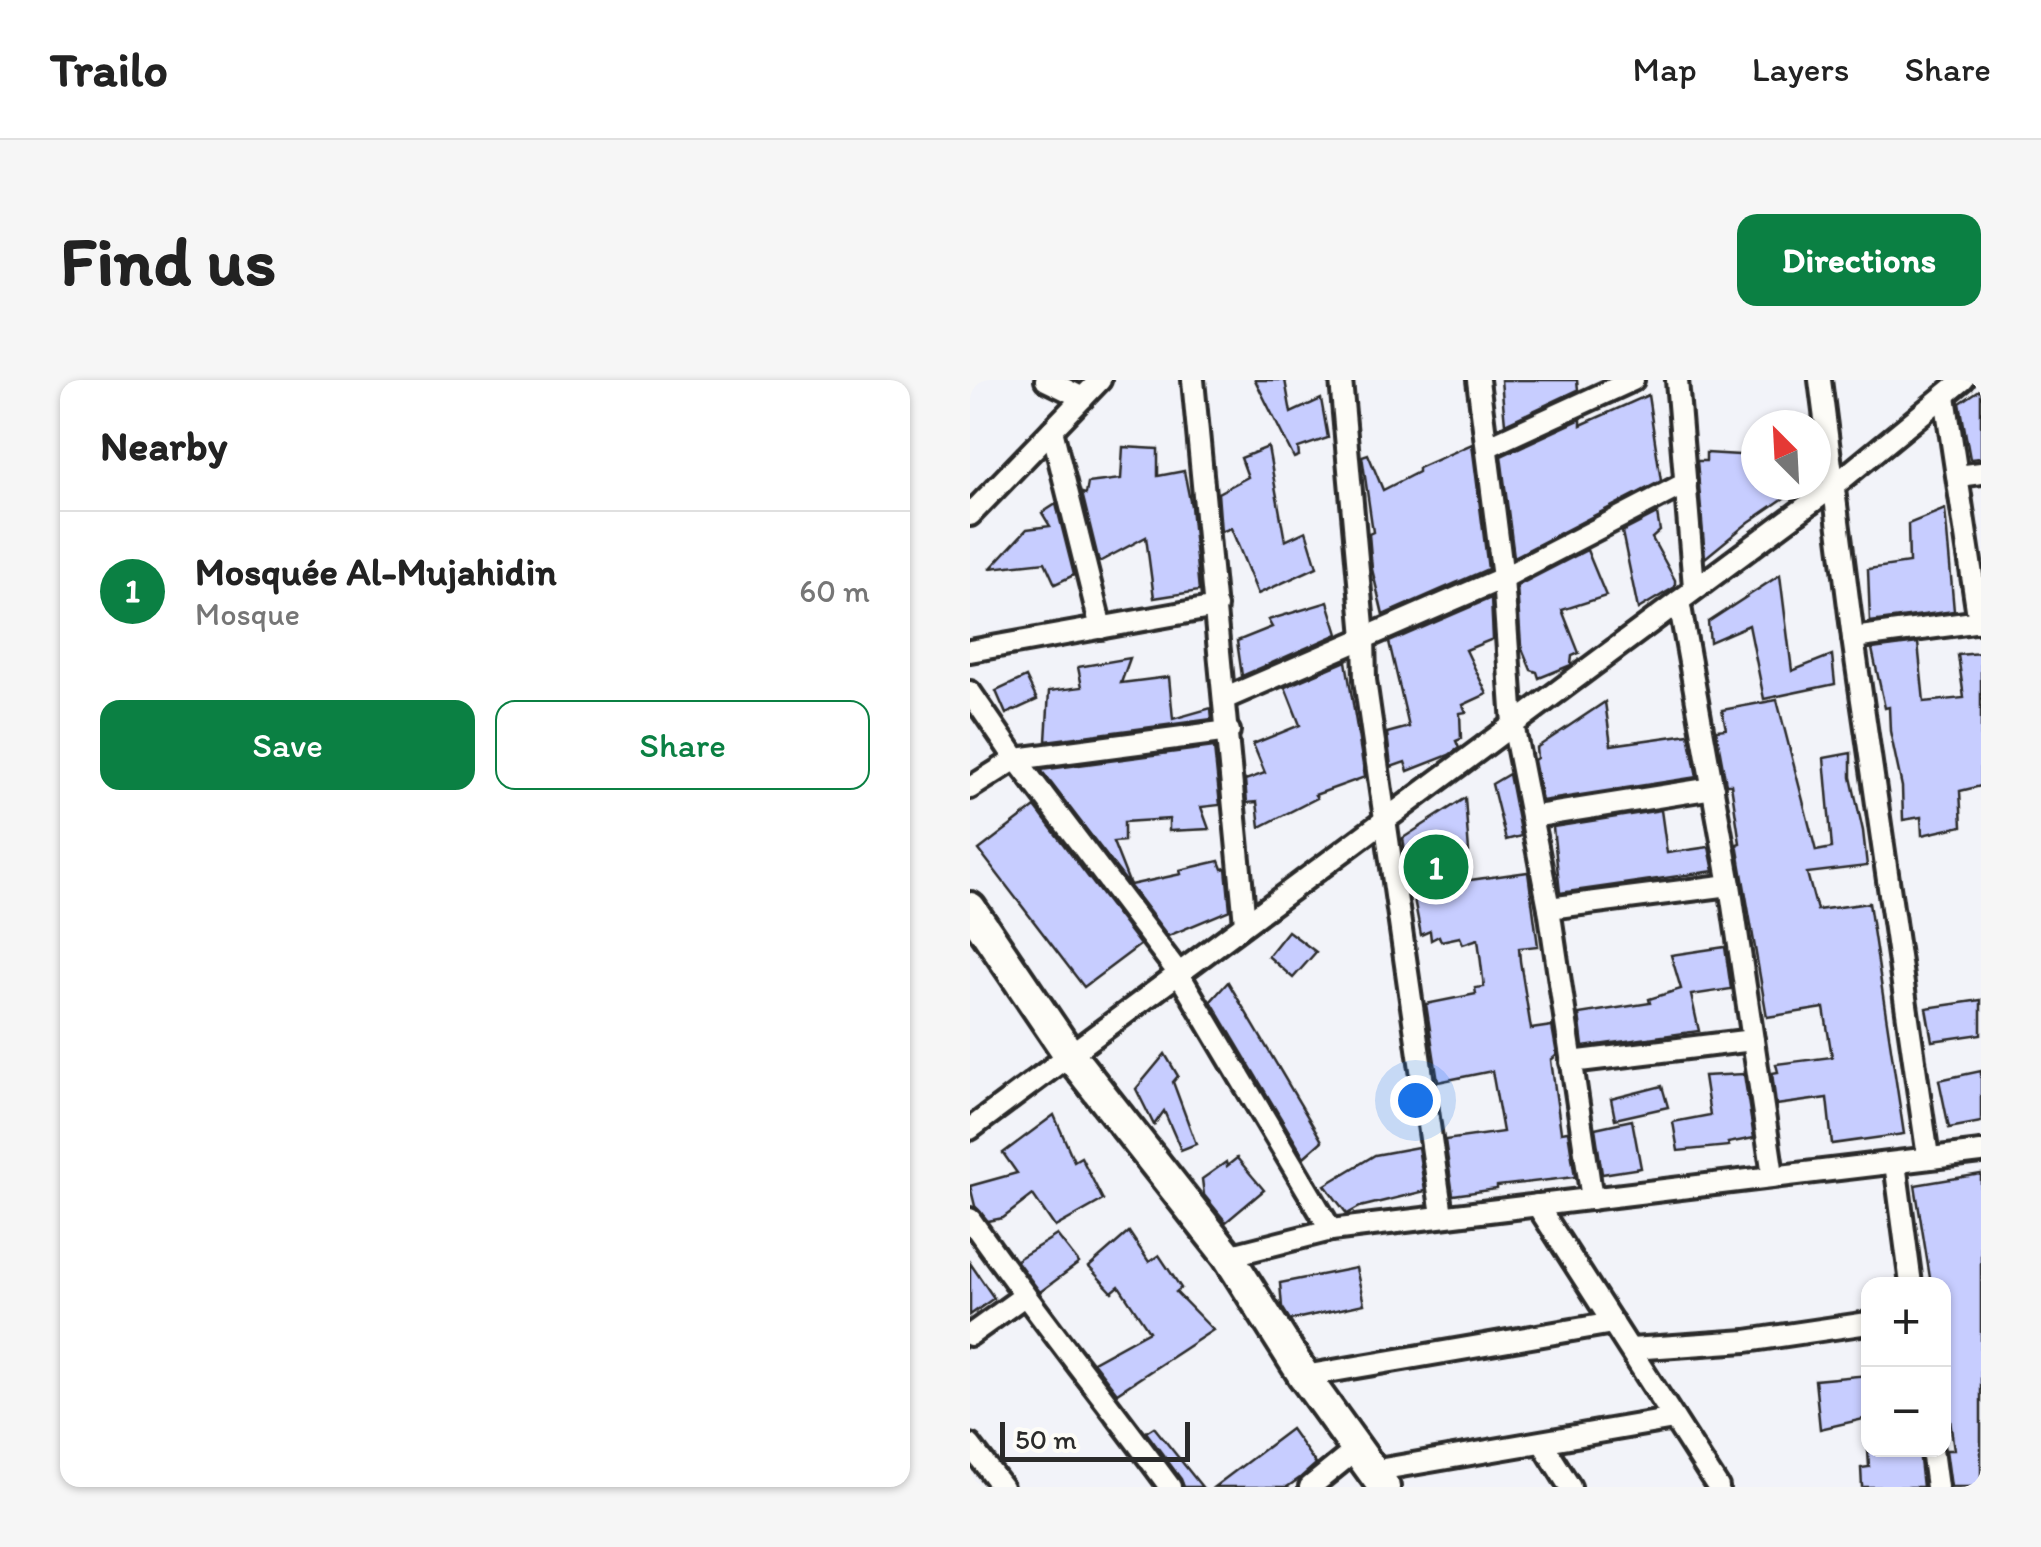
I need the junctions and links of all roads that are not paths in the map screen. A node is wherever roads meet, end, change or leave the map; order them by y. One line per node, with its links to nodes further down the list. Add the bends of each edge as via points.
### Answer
1 (1046, 380): 11 (street)
2 (1100, 380): 11 (street)
3 (1193, 380): 21 (street)
4 (1340, 380): 24 (street)
5 (1478, 380): 13 (street)
6 (1633, 380): 13 (street)
7 (1678, 380): 16 (street)
8 (1820, 380): 17 (street)
9 (1963, 380): 10 (street)
10 (1945, 396): 15 (street); 17 (street)
11 (1083, 398): 12 (street)
12 (1052, 430): 18 (street); 23 (street)
13 (1486, 447): 19 (street)
14 (1981, 473): 15 (street)
15 (1958, 476): 22 (street)
16 (1686, 484): 19 (street); 20 (street)
17 (1835, 484): 20 (street); 25 (street)
18 (970, 515)
19 (1503, 578): 24 (street); 29 (street)
20 (1686, 594): 29 (street); 33 (street)
21 (1216, 607): 23 (street); 28 (street)
22 (1980, 621): 25 (street)
23 (1102, 628): 26 (street)
24 (1364, 637): 28 (street); 35 (street)
25 (1853, 638): 46 (street)
26 (970, 652)
27 (970, 692): 31 (street)
28 (1226, 698): 30 (street)
29 (1513, 724): 34 (street); 35 (street)
30 (1228, 730): 31 (street); 39 (street)
31 (1016, 759): 32 (street); 40 (street)
32 (970, 788)
33 (1713, 788): 34 (street); 36 (street)
34 (1531, 817): 38 (street)
35 (1383, 820): 39 (street); 51 (street)
36 (1730, 885): 38 (street); 41 (street)
37 (970, 908): 42 (street)
38 (1549, 908): 43 (street)
39 (1244, 924): 40 (street)
40 (1177, 972): 42 (street); 53 (street)
41 (1753, 1040): 43 (street); 48 (street)
42 (1069, 1054): 44 (street); 54 (street)
43 (1571, 1062): 49 (street)
44 (970, 1128)
45 (1981, 1152): 46 (street)
46 (1928, 1157): 47 (street)
47 (1895, 1162): 48 (street); 55 (street)
48 (1773, 1176): 49 (street)
49 (1592, 1199): 50 (street)
50 (1537, 1205): 51 (street); 57 (street)
51 (1442, 1215): 53 (street)
52 (970, 1219): 56 (street)
53 (1331, 1230): 54 (street)
54 (1228, 1256): 61 (street)
55 (1910, 1277)
56 (1024, 1296): 59 (street); 68 (street)
57 (1613, 1322): 60 (street); 61 (street)
58 (1861, 1324): 60 (street)
59 (970, 1335)
60 (1631, 1348): 62 (street)
61 (1304, 1376): 66 (street)
62 (1674, 1419): 63 (street); 71 (street)
63 (1543, 1444): 66 (street); 70 (street)
64 (970, 1445): 67 (street)
65 (1933, 1457): 72 (street)
66 (1371, 1469): 69 (street)
67 (1002, 1487)
68 (1170, 1487)
69 (1310, 1487)
70 (1570, 1487)
71 (1718, 1487)
72 (1937, 1487)

